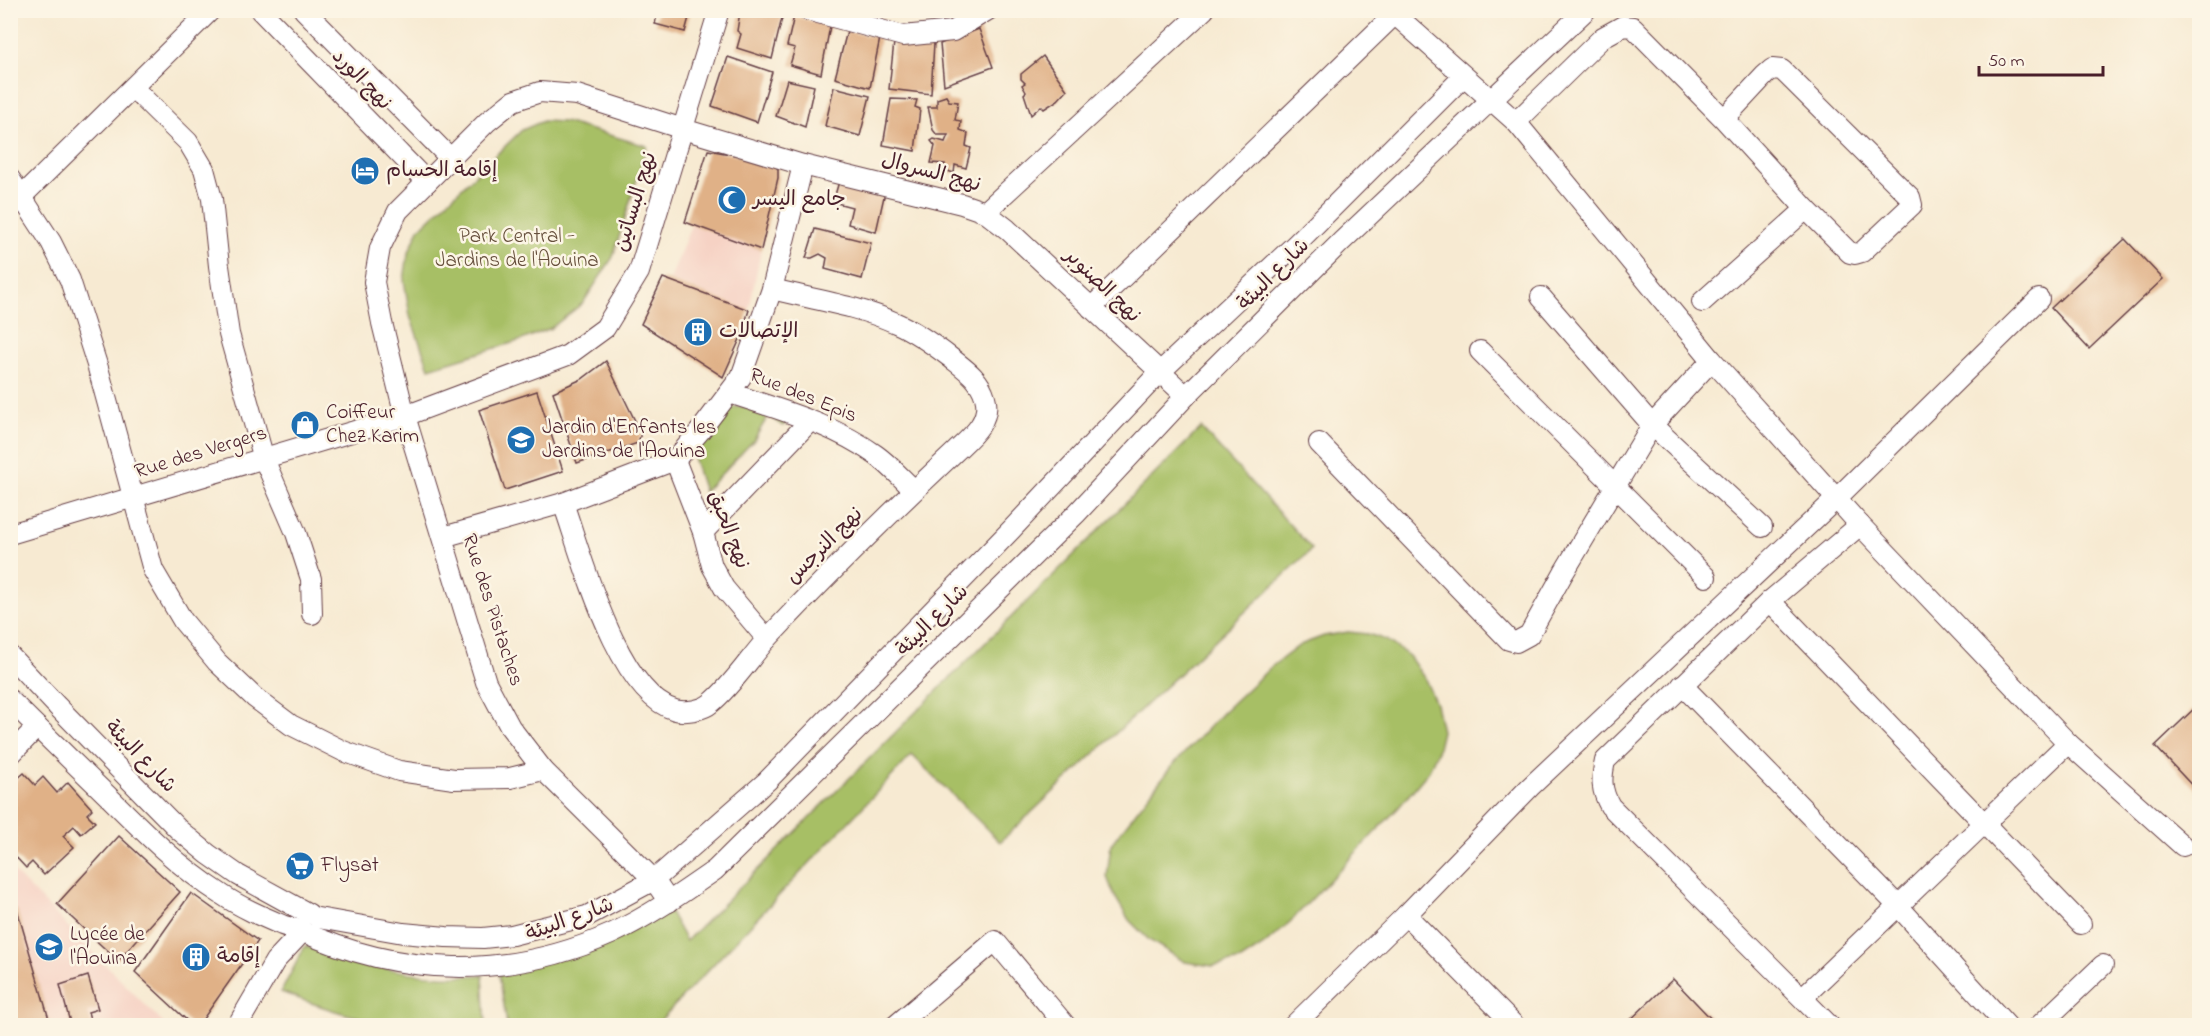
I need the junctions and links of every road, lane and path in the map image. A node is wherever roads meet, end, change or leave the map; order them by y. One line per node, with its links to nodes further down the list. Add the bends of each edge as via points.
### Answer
1 (211, 10): 11 (street)
2 (260, 10): 19 (street, نهج الورد)
3 (304, 10): 16 (street, نهج الورد)
4 (719, 10): 15 (street, نهج البساتين)
5 (807, 10): 6 (street, via 903,36 953,31)
6 (988, 10)
7 (1204, 10): 22 (street, نهج السروال)
8 (1586, 10): 12 (street, شارع البيئة)
9 (1392, 13): 10 (street); 27 (street)
10 (1463, 77): 12 (street); 30 (street, شارع البيئة, via 1296,244)
11 (133, 88): 20 (street); 37 (street, via 188,142 204,169 212,199 223,303)
12 (1492, 100): 14 (street); 32 (street, شارع البيئة)
13 (1724, 119): 14 (street, via 1633,27 1623,26 1603,37); 21 (street); 21 (street, via 1765,75 1773,69 1782,70 1912,203 1862,252 1855,254)
14 (1516, 122): 29 (street)
15 (683, 129): 16 (street, نهج السروال, via 578,95 540,92 513,101); 17 (street, نهج السروال); 33 (street, نهج البساتين, via 639,272 605,328 568,355)
16 (450, 158): 19 (street, Rue des Pistaches)
17 (803, 165): 22 (street, نهج السروال); 23 (street)
18 (10, 178): 20 (street)
19 (427, 182): 33 (street, Rue des Pistaches, via 398,211 380,248 374,282)
20 (17, 202): 42 (street, via 51,242 76,297)
21 (1806, 209): 26 (street)
22 (985, 212): 27 (street, نهج الصنوبر)
23 (772, 289): 31 (street, via 741,377); 40 (street, نهج النرجس, via 896,323 934,345 980,384 987,412 981,425)
24 (1541, 297): 35 (street)
25 (2040, 299): 41 (street)
26 (1702, 302)
27 (1091, 308): 30 (street, نهج الصنوبر)
28 (1480, 351): 39 (street)
29 (1712, 360): 35 (street); 41 (street)
30 (1159, 373): 32 (street, نهج الصنوبر); 62 (street, شارع البيئة, via 767,781)
31 (730, 393): 34 (street, Rue des Epis); 38 (street)
32 (1186, 396): 63 (street, شارع البيئة, via 1076,514 715,870)
33 (405, 416): 37 (street, Rue des Vergers); 48 (street, Rue des Pistaches)
34 (810, 421): 40 (street, Rue des Epis, via 877,456); 46 (street)
35 (1652, 425): 39 (street); 45 (street)
36 (1318, 443): 39 (street, via 1509,640 1516,642 1529,635)
37 (264, 459): 42 (street, Rue des Vergers); 51 (street, via 296,533 310,579)
38 (675, 460): 43 (street); 46 (street, نهج الحبق)
39 (1616, 485): 49 (street)
40 (914, 490): 52 (street, نهج النرجس)
41 (1837, 498): 44 (street); 65 (street, via 1530,787)
42 (133, 499): 47 (street, Rue des Vergers); 59 (street, via 153,570 183,621 255,698 291,725 343,751 399,771 454,779 510,778)
43 (563, 503): 48 (street); 52 (street, نهج النرجس, via 608,632 624,663 658,701 686,712 710,704)
44 (1860, 525): 50 (street); 57 (street)
45 (1762, 527)
46 (703, 531): 52 (street, نهج الحبق, via 712,566 724,588)
47 (10, 534)
48 (443, 537): 59 (street, Rue des Pistaches, via 486,682 510,727)
49 (1706, 577)
50 (1770, 601): 54 (street); 60 (street)
51 (312, 614)
52 (767, 639)
53 (10, 656): 67 (street, شارع البيئة, via 179,830)
54 (1682, 686): 64 (street); 69 (street, via 1605,761 1603,794 1610,806)
55 (10, 700): 56 (street, شارع البيئة)
56 (38, 727): 58 (street); 67 (street, شارع البيئة, via 168,854 220,894 254,913)
57 (2068, 743): 60 (street); 61 (street)
58 (10, 755)
59 (543, 770): 62 (street, Rue des Pistaches)
60 (1983, 825): 64 (street); 66 (street)
61 (2182, 846)
62 (654, 880): 63 (street, Rue des Pistaches); 67 (street, شارع البيئة, via 587,916 512,935 446,937)
63 (669, 902): 67 (street, شارع البيئة, via 576,948 485,968 400,963 357,953)
64 (1899, 907): 69 (street); 76 (street)
65 (1406, 915): 73 (street); 74 (street)
66 (2080, 924)
67 (308, 926): 70 (street, via 275,961)
68 (2103, 965): 77 (street)
69 (1803, 997): 75 (street)
70 (237, 1026)
71 (895, 1026): 72 (street, via 995,940)
72 (1066, 1026)
73 (1293, 1026)
74 (1515, 1026)
75 (1830, 1026)
76 (2007, 1026)
77 (2039, 1026)

